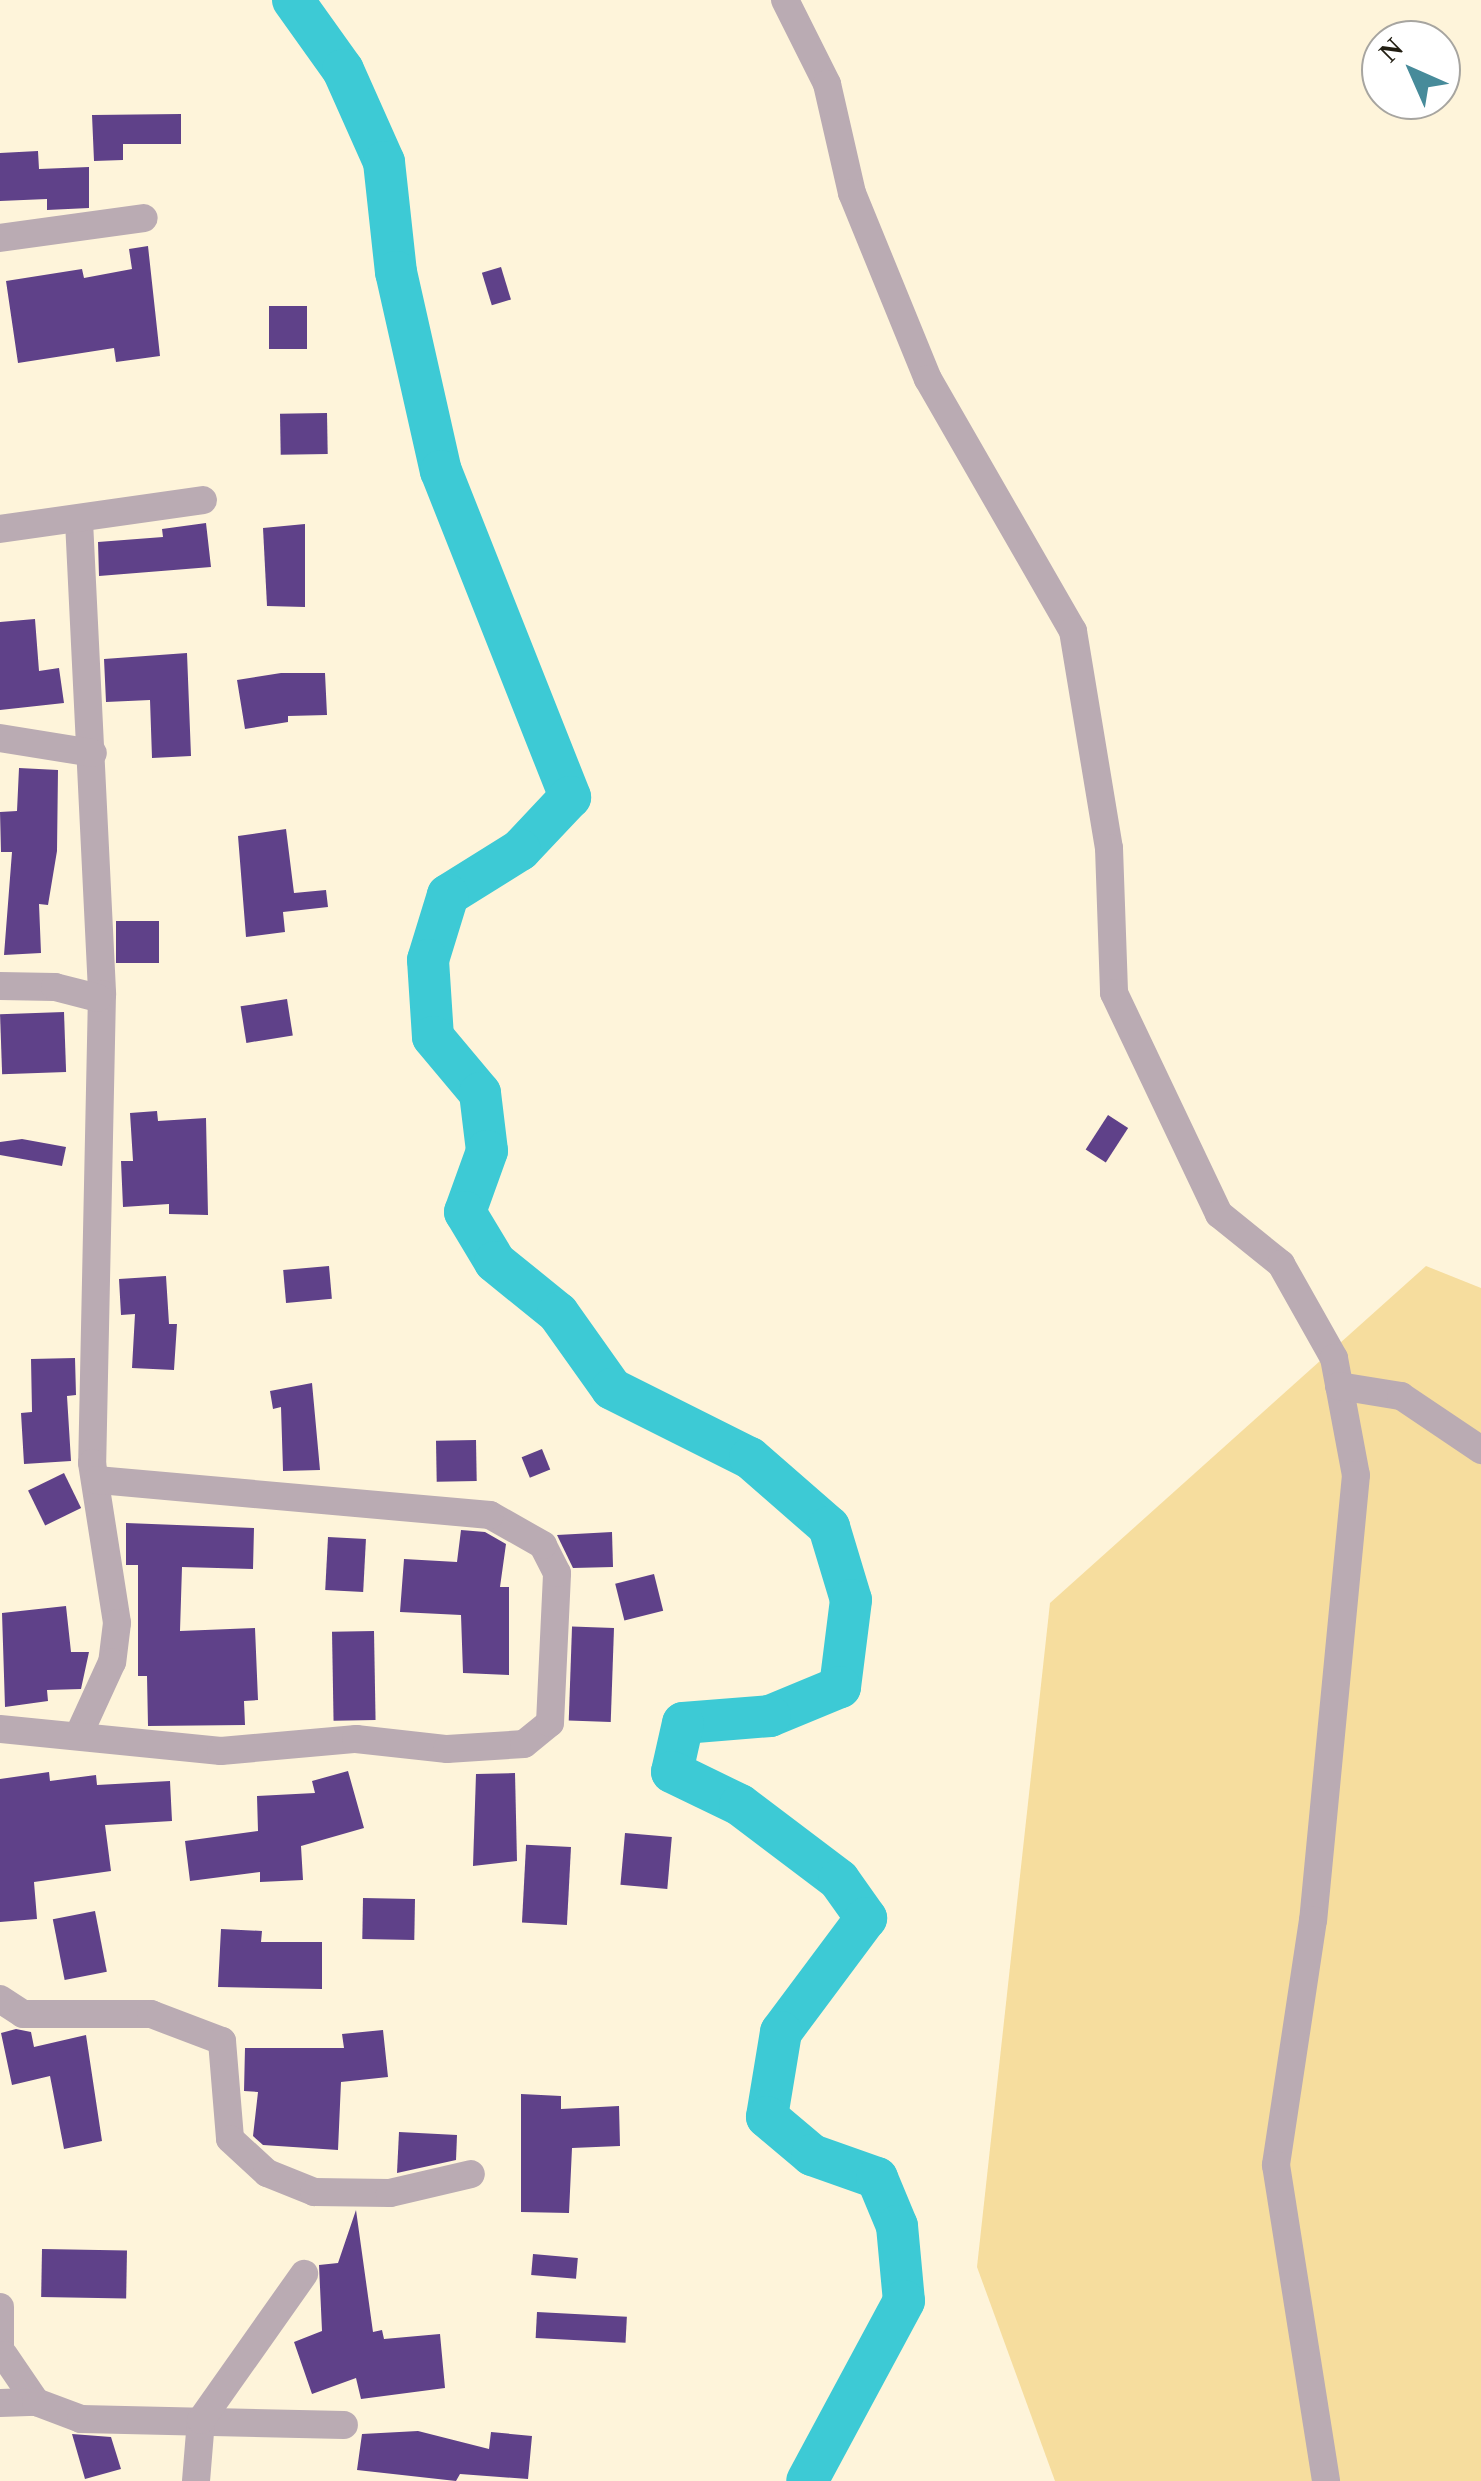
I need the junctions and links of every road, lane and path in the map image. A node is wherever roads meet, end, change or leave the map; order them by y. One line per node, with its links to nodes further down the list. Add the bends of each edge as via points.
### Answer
1 (786, 0): 11 (street, via 826,84 852,193 928,379 1073,630 1109,848 1114,994 1219,1214 1281,1264 1334,1358)
2 (144, 218): 3 (street)
3 (0, 238)
4 (204, 500): 5 (street)
5 (79, 521): 6 (street); 8 (street)
6 (0, 529)
7 (0, 738): 8 (street)
8 (93, 752): 10 (street)
9 (0, 986): 10 (street, via 55,987)
10 (98, 998): 13 (street, via 92,1463)
11 (1339, 1386): 12 (street, via 1401,1396); 26 (street, via 1356,1475 1343,1650 1276,2165)
12 (1481, 1450)
13 (98, 1480): 15 (street, via 116,1624 112,1662); 15 (street, via 490,1515 543,1544 557,1573 556,1699 541,1734 524,1744 467,1748 356,1739 220,1751)
14 (0, 1728): 15 (street)
15 (80, 1732)
16 (0, 1999): 17 (street, via 23,2014 151,2014 222,2041 230,2139 267,2173 314,2192 390,2192)
17 (471, 2174)
18 (304, 2274): 23 (street)
19 (0, 2307): 20 (street)
20 (2, 2357): 21 (street)
21 (36, 2402): 22 (street); 23 (street, via 81,2420)
22 (0, 2403)
23 (202, 2420): 24 (street); 25 (street)
24 (344, 2425)
25 (196, 2481)
26 (1326, 2481)

